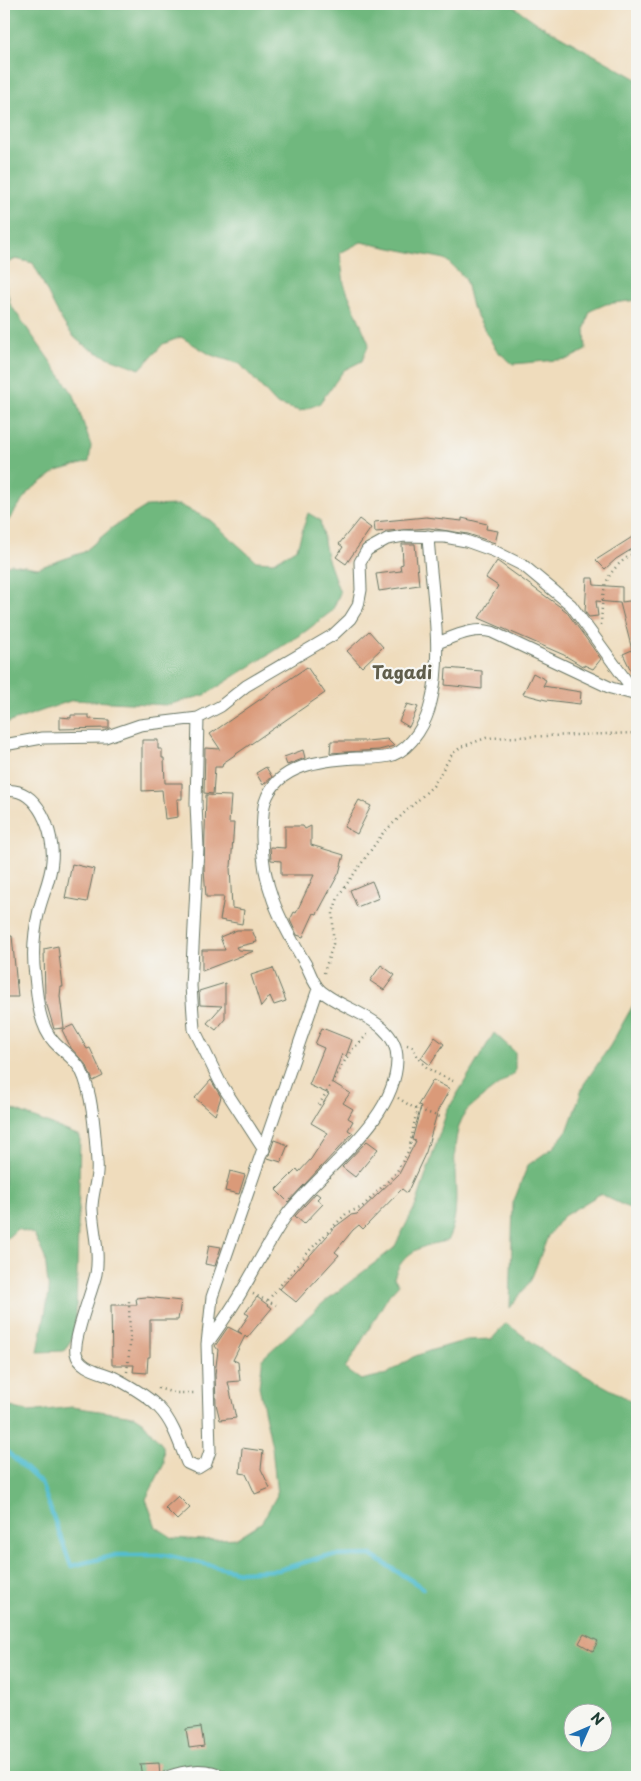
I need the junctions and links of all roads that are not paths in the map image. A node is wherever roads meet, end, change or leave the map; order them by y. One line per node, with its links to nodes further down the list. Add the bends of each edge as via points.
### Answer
1 (428, 536): 2 (street); 3 (street, via 466,541 524,566 571,605); 4 (street, via 404,536 376,543 367,550 360,562 358,606 350,619 333,635)
2 (437, 643): 3 (street, via 473,630 492,632 611,688); 7 (street, via 431,702 422,726 406,747 392,755 331,759 288,773 278,779 264,803 262,861 269,892)
3 (636, 694)
4 (198, 718): 5 (street, via 140,725 105,737 42,738); 8 (street, via 198,848 191,986 194,1029 229,1097)
5 (4, 745)
6 (4, 791): 9 (street, via 23,793 35,803 44,818 52,844 48,884 35,930 34,976 47,1032 76,1064 86,1081 94,1133 98,1165 92,1207 98,1255 76,1353 81,1362 117,1379 159,1408 178,1437 186,1463 198,1468 206,1463 210,1451)
7 (318, 989): 8 (street); 9 (street, via 378,1024 395,1045 397,1060 390,1092 357,1143 290,1211)
8 (264, 1150): 9 (street, via 235,1224 212,1297)
9 (207, 1344)
10 (167, 1777): 11 (street, via 192,1770)
11 (224, 1777)

